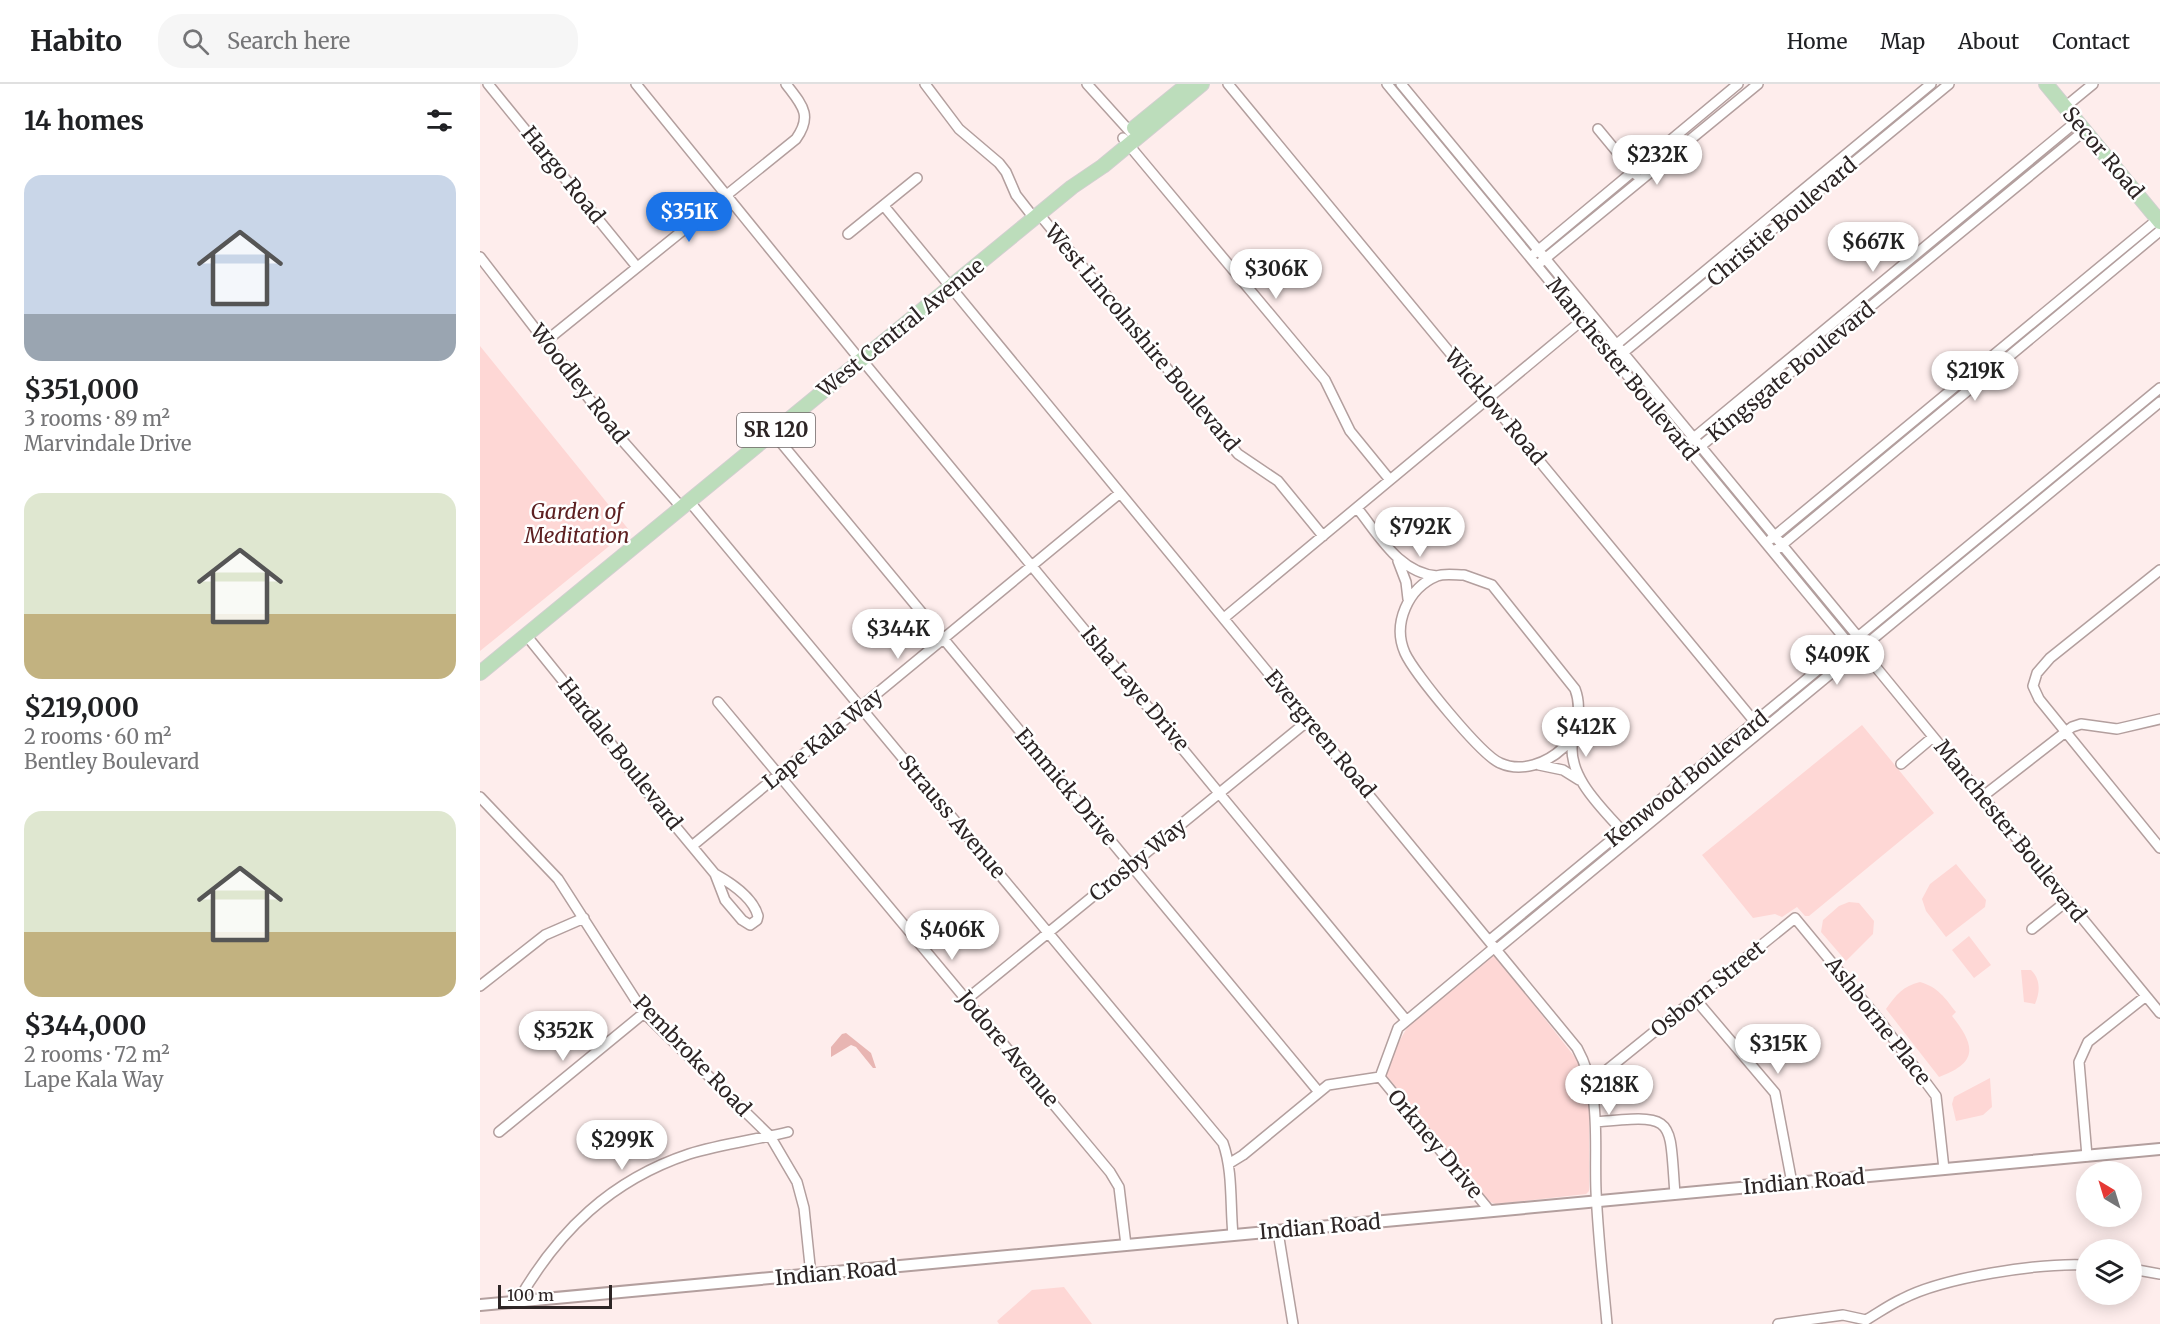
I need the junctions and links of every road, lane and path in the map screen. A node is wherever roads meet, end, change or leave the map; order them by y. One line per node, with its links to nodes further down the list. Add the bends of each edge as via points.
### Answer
1 (488, 84): 33 (street, Hargo Road)
2 (636, 84): 24 (street, Isha Laye Drive)
3 (786, 84): 24 (street, via 803,107 805,124 796,140)
4 (925, 84): 26 (street, West Lincolnshire Boulevard, via 959,129 999,163 1016,195)
5 (1087, 84): 20 (street)
6 (1188, 84): 20 (main road, West Central Avenue / SR 120)
7 (1202, 84): 20 (main road, West Central Avenue / SR 120)
8 (1228, 84): 44 (street, Wicklow Road)
9 (1387, 84): 29 (street, Manchester Boulevard)
10 (1401, 84): 29 (street, Manchester Boulevard)
11 (1738, 84): 21 (street)
12 (1758, 84): 23 (street)
13 (1931, 84): 38 (street, Christie Boulevard)
14 (1949, 84): 40 (street, Christie Boulevard)
15 (2046, 84): 17 (main road, Secor Road)
16 (2093, 84): 17 (street)
17 (2065, 107): 18 (main road, Secor Road)
18 (2081, 126): 27 (main road, Secor Road); 47 (street, Kingsgate Boulevard); 49 (street, Kingsgate Boulevard)
19 (1598, 129): 21 (street)
20 (1129, 138): 26 (main road, West Central Avenue / SR 120, via 1097,159 1072,187); 51 (street, via 1325,380 1350,431)
21 (1633, 171): 23 (street); 29 (street)
22 (917, 178): 25 (street)
23 (1641, 181): 31 (street)
24 (726, 195): 33 (street); 41 (street, Isha Laye Drive)
25 (884, 206): 28 (street); 34 (street, Evergreen Road)
26 (1036, 216): 34 (main road, West Central Avenue / SR 120); 55 (street, West Lincolnshire Boulevard, via 1238,454 1278,481)
27 (2159, 224): 56 (street); 58 (street)
28 (848, 234)
29 (1534, 254): 31 (street, Manchester Boulevard); 32 (street, Manchester Boulevard)
30 (480, 258): 37 (street, Woodley Road)
31 (1545, 259): 32 (street); 35 (street, Manchester Boulevard)
32 (1537, 266): 36 (street, Manchester Boulevard)
33 (637, 267): 37 (street)
34 (950, 287): 41 (main road, West Central Avenue / SR 120); 52 (street, Evergreen Road)
35 (1590, 314): 36 (street); 38 (street, Manchester Boulevard)
36 (1582, 321): 39 (street, Manchester Boulevard); 44 (street)
37 (546, 341): 53 (street, Woodley Road, via 629,449)
38 (1616, 345): 39 (street, Christie Boulevard); 40 (street, Manchester Boulevard)
39 (1608, 351): 42 (street, Manchester Boulevard)
40 (1623, 353): 42 (street, Christie Boulevard); 47 (street, Manchester Boulevard)
41 (862, 360): 46 (main road, West Central Avenue / SR 120); 61 (street, Isha Laye Drive)
42 (1615, 360): 48 (street, Manchester Boulevard)
43 (2160, 388): 68 (street, Kenwood Boulevard)
44 (1488, 399): 51 (street); 76 (street, Wicklow Road)
45 (2160, 402): 70 (street, Kenwood Boulevard)
46 (773, 433): 53 (main road, West Central Avenue / SR 120); 67 (street, Emmick Drive)
47 (1694, 438): 48 (street, Kingsgate Boulevard); 49 (street, Manchester Boulevard)
48 (1685, 446): 50 (street, Manchester Boulevard)
49 (1701, 447): 50 (street, Kingsgate Boulevard); 56 (street, Manchester Boulevard)
50 (1692, 454): 57 (street, Manchester Boulevard)
51 (1390, 480): 54 (street)
52 (1120, 493): 61 (street, Lape Kala Way); 65 (street, Evergreen Road)
53 (686, 505): 66 (main road, West Central Avenue / SR 120); 73 (street, Strauss Avenue)
54 (1357, 508): 55 (street); 60 (street)
55 (1323, 536): 65 (street)
56 (1774, 536): 57 (street); 58 (street, Manchester Boulevard)
57 (1766, 543): 59 (street, Manchester Boulevard)
58 (1782, 545): 59 (street); 68 (street, Manchester Boulevard)
59 (1773, 552): 69 (street, Manchester Boulevard)
60 (1396, 556): 63 (street, via 1418,572); 64 (street)
61 (1033, 567): 67 (street, Lape Kala Way); 85 (street, Isha Laye Drive)
62 (2160, 570): 77 (street, via 2050,658 2037,673 2032,686)
63 (1437, 576): 64 (street); 79 (street, via 1464,575 1492,585 1575,688 1578,707)
64 (1408, 599): 82 (street, via 1403,610 1401,639 1414,668 1491,758 1512,766)
65 (1224, 618): 75 (street, Evergreen Road)
66 (526, 635): 71 (main road, West Central Avenue / SR 120); 91 (street, Hardale Boulevard)
67 (943, 639): 73 (street, Lape Kala Way); 93 (street, Emmick Drive)
68 (1859, 639): 69 (street, Kenwood Boulevard); 70 (street, Manchester Boulevard)
69 (1851, 646): 70 (street); 76 (street, Kenwood Boulevard)
70 (1861, 649): 78 (street, Kenwood Boulevard); 80 (street, Manchester Boulevard)
71 (480, 673)
72 (718, 702): 83 (street, Jodore Avenue)
73 (862, 708): 83 (street, Lape Kala Way); 99 (street, Strauss Avenue)
74 (2160, 719): 77 (street, via 2117,729 2081,724)
75 (1309, 720): 85 (street, Crosby Way); 100 (street, Evergreen Road)
76 (1755, 723): 78 (street, Wicklow Road); 88 (street, Kenwood Boulevard)
77 (2065, 730): 86 (street); 89 (street)
78 (1762, 731): 90 (street, Kenwood Boulevard)
79 (1574, 735): 82 (street, via 1558,753); 84 (street, via 1572,760)
80 (1933, 737): 81 (street); 86 (street, Manchester Boulevard)
81 (1901, 764)
82 (1537, 765): 84 (street, via 1563,770)
83 (779, 776): 91 (street, Lape Kala Way); 103 (street, Jodore Avenue)
84 (1583, 783): 88 (street)
85 (1220, 793): 93 (street, Crosby Way); 107 (street, Isha Laye Drive)
86 (1982, 797): 95 (street, Manchester Boulevard)
87 (481, 799): 96 (street, Pembroke Road, via 558,879)
88 (1623, 832): 90 (street); 100 (street, Kenwood Boulevard)
89 (2157, 839): 92 (street)
90 (1630, 840): 100 (street, Kenwood Boulevard)
91 (692, 846): 94 (street, Hardale Boulevard)
92 (2160, 848)
93 (1131, 865): 99 (street, Crosby Way); 110 (street, Emmick Drive)
94 (715, 874): 94 (street, Hardale Boulevard, via 725,900 742,920 754,923 758,916 754,908 738,889)
95 (2067, 901): 98 (street); 102 (street, Manchester Boulevard)
96 (584, 918): 101 (street, via 544,935); 105 (street, Pembroke Road)
97 (1795, 918): 104 (street, Osborn Street); 118 (street, Ashborne Place, via 1936,1096)
98 (2032, 929)
99 (1048, 933): 103 (street, Crosby Way); 117 (street, Strauss Avenue, via 1223,1143)
100 (1494, 945): 107 (street); 109 (street, Evergreen Road, via 1572,1042)
101 (480, 986)
102 (2145, 996): 106 (street, Manchester Boulevard); 116 (street, via 2088,1042 2079,1062)
103 (967, 999): 125 (street, Jodore Avenue, via 1110,1172 1119,1186)
104 (1696, 999): 109 (street, Osborn Street); 119 (street, via 1775,1093)
105 (644, 1013): 112 (street); 114 (street, Pembroke Road)
106 (2160, 1013)
107 (1406, 1020): 108 (street, via 1398,1028)
108 (1380, 1077): 110 (street, via 1328,1085); 122 (street, Orkney Drive)
109 (1592, 1082): 111 (street, Evergreen Road)
110 (1318, 1091): 117 (street, via 1290,1118)
111 (1596, 1122): 120 (street, via 1647,1118 1660,1122 1671,1137); 121 (street, Evergreen Road)
112 (499, 1132)
113 (788, 1132): 114 (street)
114 (770, 1136): 129 (street, Pembroke Road, via 797,1182 804,1208); 130 (street, via 667,1162 611,1194 568,1229 544,1258)
115 (2160, 1149): 116 (street, Indian Road)
116 (2087, 1156): 118 (street, Indian Road)
117 (1230, 1163): 124 (street, Strauss Avenue)
118 (1944, 1169): 119 (street, Indian Road)
119 (1792, 1183): 120 (street, Indian Road)
120 (1675, 1194): 121 (street, Indian Road)
121 (1597, 1202): 122 (street, Indian Road); 134 (street, Evergreen Road)
122 (1490, 1211): 123 (street, Indian Road)
123 (1278, 1232): 124 (street, Indian Road); 133 (street)
124 (1233, 1235): 125 (street, Indian Road)
125 (1126, 1245): 129 (street, Indian Road)
126 (2076, 1265): 132 (street, via 2036,1266 1947,1283 1903,1298)
127 (2142, 1271): 128 (street)
128 (2160, 1274)
129 (811, 1275): 130 (street, Indian Road)
130 (518, 1301): 131 (street, Indian Road)
131 (480, 1305)
132 (1866, 1322): 135 (street, via 1843,1315)
133 (1293, 1324)
134 (1606, 1324)
135 (1778, 1324)

